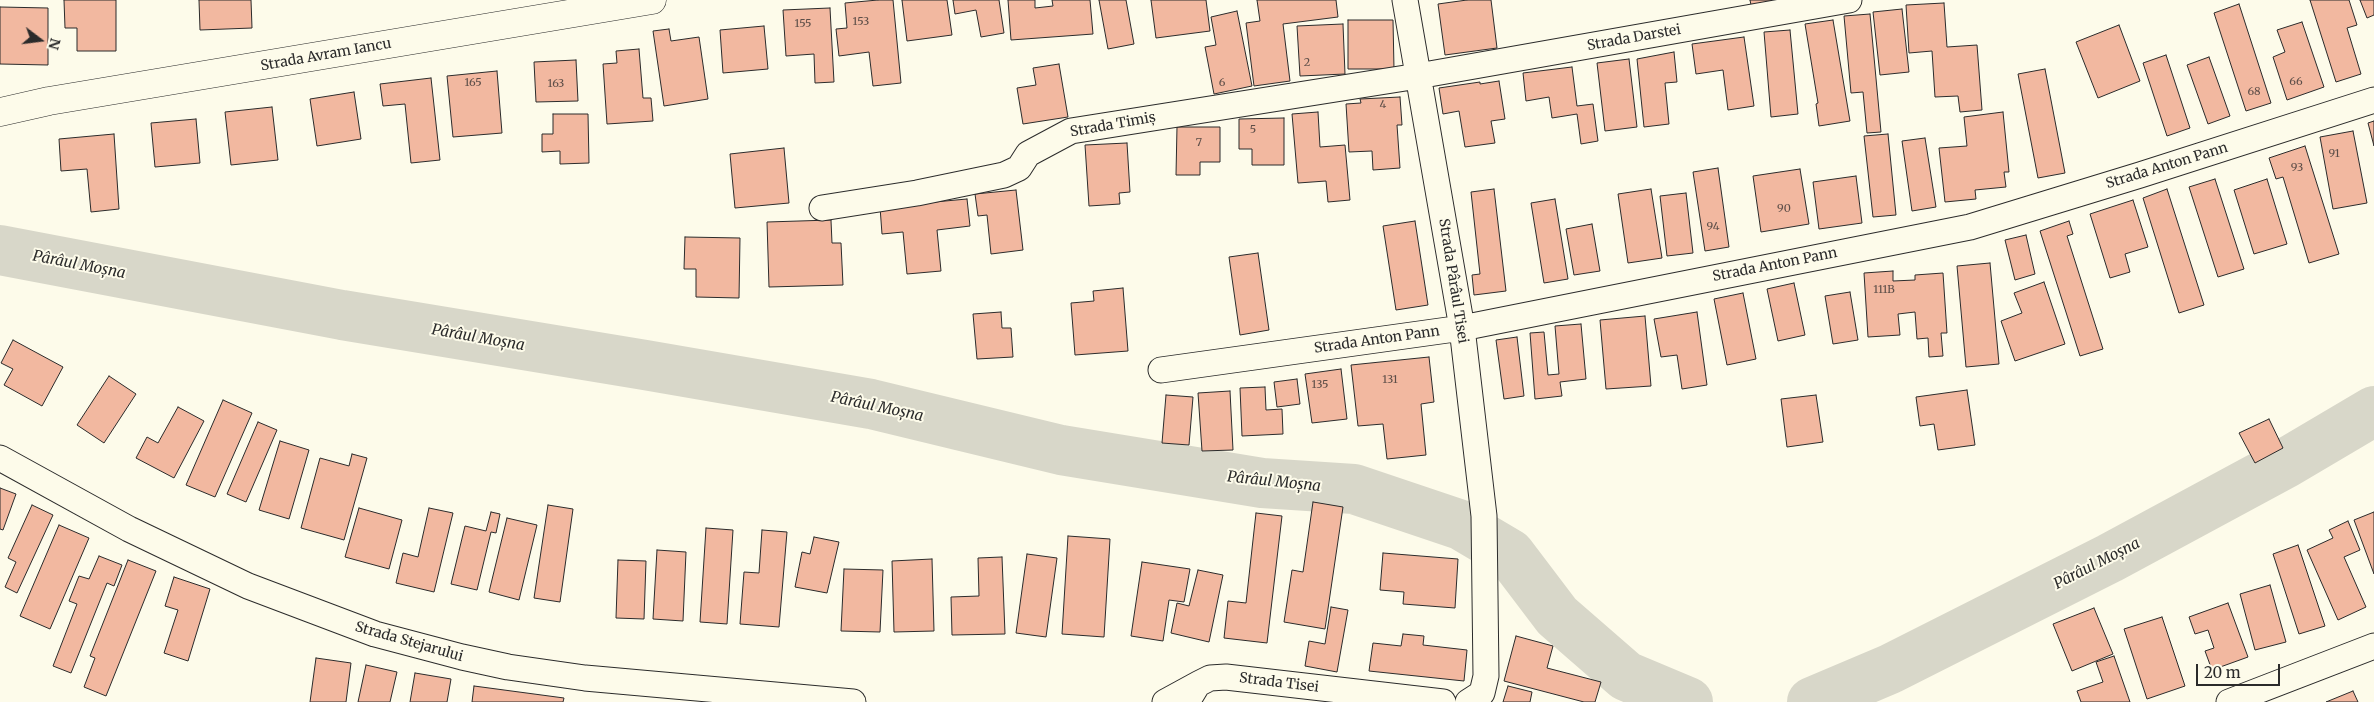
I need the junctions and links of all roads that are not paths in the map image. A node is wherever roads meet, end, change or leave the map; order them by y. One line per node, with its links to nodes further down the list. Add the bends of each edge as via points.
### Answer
1 (652, 0): 6 (main road, Strada Avram Iancu, via 49,101)
2 (1405, 0): 4 (street, Strada Pârâul Tisei)
3 (1849, 0): 4 (street, Strada Darstei)
4 (1418, 76): 7 (street, Strada Timiș, via 1071,131 1049,140 1028,154 1019,168 1004,175); 8 (street, Strada Pârâul Tisei)
5 (2374, 100): 8 (street, Strada Anton Pann, via 1970,226)
6 (0, 112)
7 (822, 208)
8 (1462, 328): 9 (street, Strada Anton Pann); 16 (street, Strada Pârâul Tisei, via 1484,516 1485,563 1486,676 1482,693)
9 (1162, 370)
10 (0, 458): 13 (street, Strada Stejarului, via 129,529 248,586 375,634 462,658 585,678)
11 (2374, 646): 17 (street)
12 (1192, 693): 14 (street, Strada Tisei); 15 (street, Strada Tisei, via 1210,678 1226,677)
13 (853, 702)
14 (1165, 702)
15 (1443, 702)
16 (1468, 702)
17 (2228, 702)

